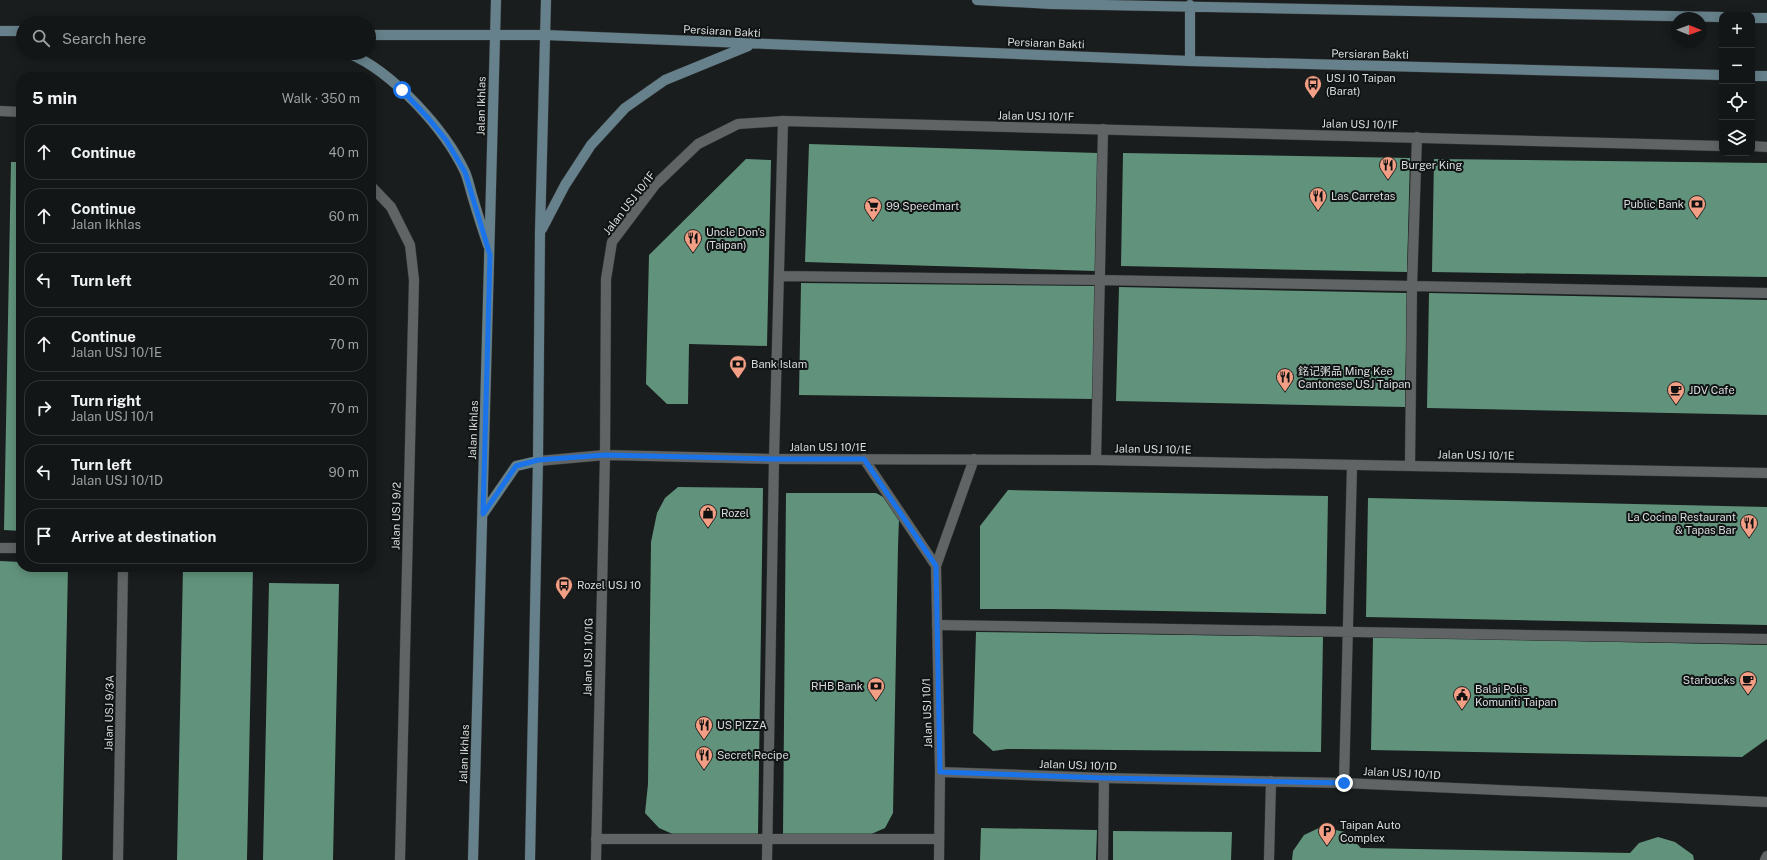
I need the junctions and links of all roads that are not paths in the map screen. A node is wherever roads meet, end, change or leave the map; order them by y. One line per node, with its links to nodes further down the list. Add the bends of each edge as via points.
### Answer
1 (496, 0): 12 (street, Jalan Ikhlas)
2 (546, 0): 13 (street)
3 (977, 0): 4 (street)
4 (1051, 2): 5 (street)
5 (1190, 5): 6 (street); 16 (street)
6 (1719, 17)
7 (1755, 18): 8 (street)
8 (1767, 18)
9 (0, 31): 10 (street)
10 (16, 31)
11 (376, 35): 12 (street, Persiaran Bakti)
12 (494, 35): 13 (street, Persiaran Bakti); 30 (street, Jalan Ikhlas)
13 (545, 35): 14 (street, Persiaran Bakti); 29 (street)
14 (752, 44): 16 (street, Persiaran Bakti); 29 (street, via 665,80 625,108 591,145 564,185)
15 (360, 60): 30 (street, via 381,72 402,90 446,140 465,172)
16 (1190, 61): 17 (street, Persiaran Bakti)
17 (1719, 75)
18 (1755, 76): 19 (street)
19 (1767, 76)
20 (0, 111): 21 (street)
21 (16, 112)
22 (783, 121): 23 (street, Jalan USJ 10/1F); 31 (street); 35 (street, Jalan USJ 10/1F, via 738,124 698,144 655,185 612,242 606,279)
23 (1103, 129): 24 (street, Jalan USJ 10/1F); 32 (street)
24 (1416, 137): 25 (street, Jalan USJ 10/1F); 33 (street)
25 (1719, 146)
26 (1755, 146): 27 (street)
27 (1767, 147)
28 (376, 191): 62 (street, Jalan USJ 9/2, via 391,207 410,245 414,280)
29 (540, 232): 39 (street)
30 (490, 255): 44 (street, Jalan Ikhlas)
31 (779, 276): 32 (street); 36 (street)
32 (1100, 280): 33 (street); 40 (street)
33 (1412, 286): 34 (street); 41 (street)
34 (1767, 293)
35 (605, 455): 36 (street, Jalan USJ 10/1E); 39 (street, Jalan USJ 10/1E); 57 (street, Jalan USJ 10/1G)
36 (774, 459): 37 (street, Jalan USJ 10/1E); 59 (street)
37 (864, 459): 38 (street, Jalan USJ 10/1E); 47 (street)
38 (974, 459): 40 (street, Jalan USJ 10/1E); 47 (street, Jalan USJ 10/1)
39 (538, 460): 44 (street, via 516,466); 64 (street)
40 (1096, 460): 42 (street, Jalan USJ 10/1E)
41 (1410, 465): 42 (street, Jalan USJ 10/1E); 43 (street, Jalan USJ 10/1E)
42 (1352, 466): 50 (street)
43 (1767, 474)
44 (483, 514): 63 (street, Jalan Ikhlas)
45 (0, 548): 46 (street)
46 (16, 548)
47 (936, 566): 49 (street, Jalan USJ 10/1)
48 (123, 572): 61 (street, Jalan USJ 9/3A)
49 (936, 626): 50 (street); 52 (street, Jalan USJ 10/1)
50 (1348, 632): 51 (street); 55 (street)
51 (1767, 639)
52 (940, 772): 53 (street, Jalan USJ 10/1D); 58 (street, Jalan USJ 10/1)
53 (1104, 778): 54 (street, Jalan USJ 10/1D); 68 (street)
54 (1271, 781): 55 (street, Jalan USJ 10/1D); 69 (street)
55 (1344, 783): 56 (street, Jalan USJ 10/1D)
56 (1767, 802)
57 (596, 839): 59 (street); 65 (street, Jalan USJ 10/1G)
58 (939, 839): 59 (street); 67 (street, Jalan USJ 10/1)
59 (768, 840): 66 (street)
60 (1767, 856): 70 (street)
61 (118, 860)
62 (400, 860)
63 (473, 860)
64 (530, 860)
65 (596, 860)
66 (767, 860)
67 (939, 860)
68 (1103, 860)
69 (1269, 860)
70 (1765, 860)

